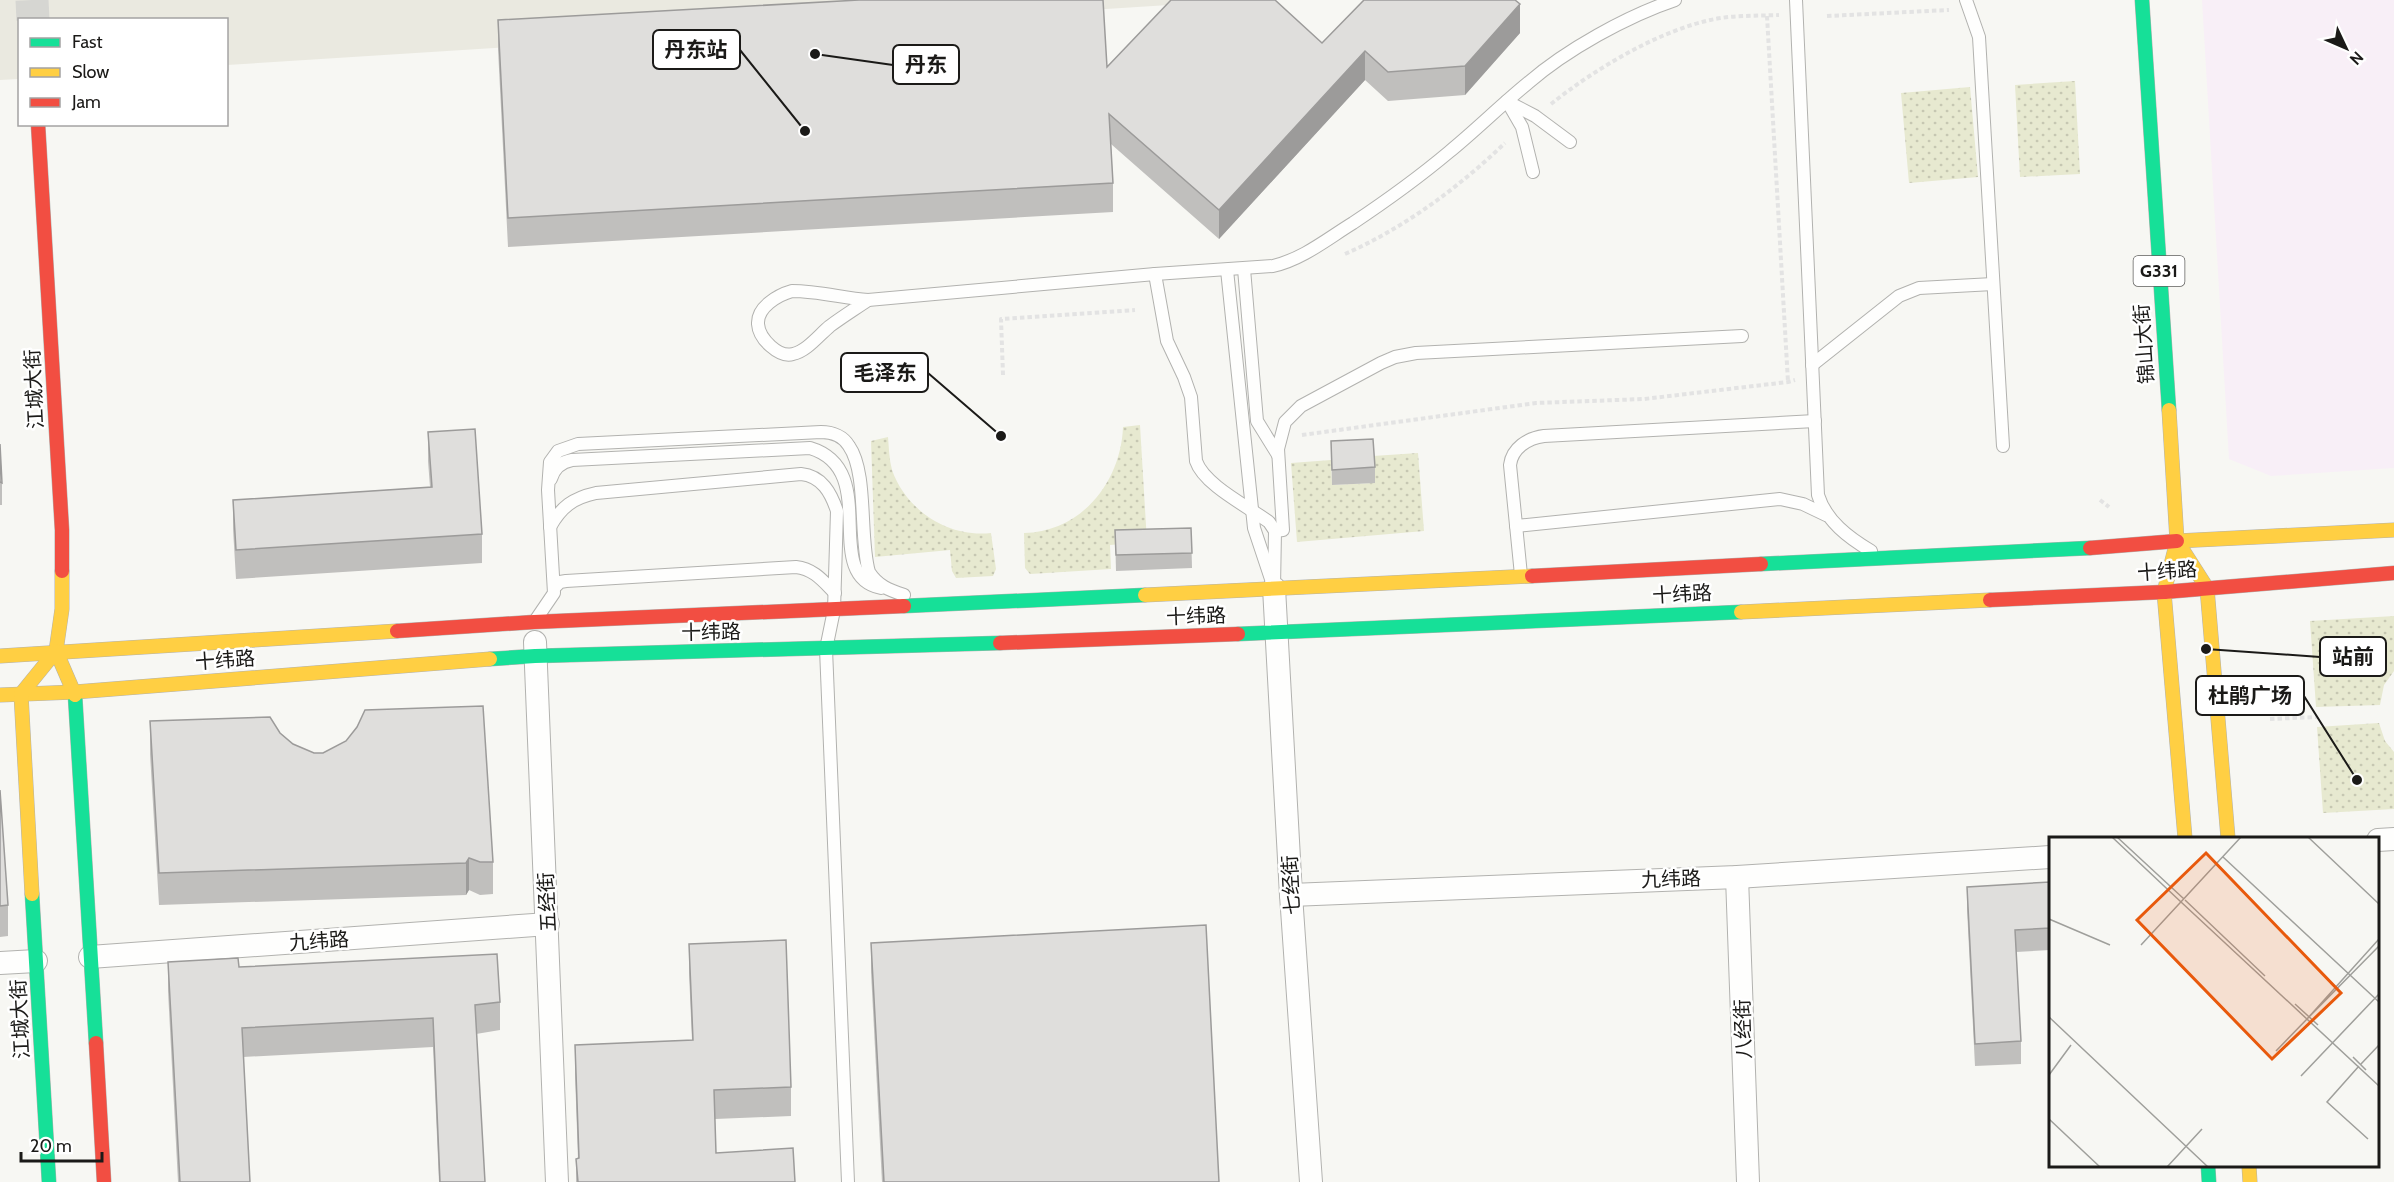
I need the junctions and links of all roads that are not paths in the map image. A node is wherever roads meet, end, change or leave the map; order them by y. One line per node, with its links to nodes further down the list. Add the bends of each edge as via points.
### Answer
1 (1675, 0): 5 (lane, via 1570,52)
2 (1796, 0): 15 (lane)
3 (1966, 0): 12 (lane, via 1979,37)
4 (2142, 0): 26 (main road, 锦山大街 / G331)
5 (1507, 101): 7 (lane); 8 (lane, via 1522,127); 9 (lane, via 1421,175 1316,247 1286,263)
6 (38, 126): 41 (main road, 江城大街, via 62,530 62,609)
7 (1570, 142)
8 (1533, 172)
9 (1244, 269): 10 (lane); 18 (lane, via 1257,421)
10 (1227, 270): 11 (lane); 20 (lane)
11 (1155, 274): 13 (lane); 20 (lane, via 1167,341 1191,397 1196,461 1209,479)
12 (1994, 284): 15 (lane, via 1908,291); 17 (lane)
13 (868, 300): 13 (lane, via 792,291 767,306 758,325 777,351 791,355)
14 (1742, 336): 18 (lane, via 1395,357 1301,406 1283,425)
15 (1812, 369): 16 (lane)
16 (1815, 421): 21 (lane, via 1818,495); 22 (lane, via 1536,437 1518,447 1510,460)
17 (2003, 446)
18 (1279, 456): 25 (lane, via 1283,530)
19 (548, 490): 23 (lane); 33 (lane, via 555,469 572,460 816,450 837,466 846,483 855,570 866,583); 33 (lane, via 552,457 570,445 829,432 846,442 857,464 867,566)
20 (1252, 511): 25 (lane); 31 (lane)
21 (1827, 516): 22 (lane, via 1803,504 1780,499); 27 (lane)
22 (1516, 525): 29 (lane)
23 (550, 527): 30 (lane); 35 (lane, via 564,506 596,493 808,475 824,484 837,511)
24 (2394, 530): 26 (main road, 十纬路)
25 (1275, 531): 31 (lane)
26 (2177, 541): 27 (main road, 十纬路); 32 (main road, 锦山大街 / G331); 34 (main road, 锦山大街 / G331)
27 (1882, 558): 29 (main road, 十纬路)
28 (2394, 573): 32 (main road, 十纬路)
29 (1521, 577): 31 (main road, 十纬路)
30 (554, 588): 35 (lane, via 566,580 796,567 816,574); 38 (lane)
31 (1274, 588): 36 (main road, 十纬路); 39 (street, 七经街)
32 (2207, 588): 34 (main road, 十纬路); 48 (main road, 锦山大街 / G331)
33 (885, 589): 36 (lane)
34 (2164, 591): 39 (main road, 十纬路); 47 (main road, 锦山大街 / G331)
35 (835, 593): 37 (lane)
36 (934, 605): 37 (main road, 十纬路)
37 (834, 610): 38 (main road, 十纬路); 40 (lane)
38 (534, 622): 41 (main road, 十纬路); 43 (street, 五经街)
39 (1277, 633): 40 (main road, 十纬路); 51 (street, 七经街)
40 (826, 649): 43 (main road, 十纬路); 61 (lane)
41 (56, 651): 42 (main road, 十纬路); 44 (main road); 45 (main road)
42 (0, 656)
43 (536, 656): 44 (main road, 十纬路); 52 (street, 五经街)
44 (75, 692): 45 (main road, 十纬路); 53 (main road)
45 (21, 694): 46 (main road, 十纬路); 54 (main road, 江城大街)
46 (0, 695)
47 (2185, 837)
48 (2228, 837)
49 (2049, 857): 50 (street, 九纬路)
50 (1737, 876): 51 (street, 九纬路); 63 (street, 八经街)
51 (1291, 895): 62 (street, 七经街)
52 (548, 924): 53 (street, 九纬路); 60 (street, 五经街)
53 (90, 957): 59 (main road)
54 (36, 961): 55 (street); 58 (main road, 江城大街)
55 (0, 963)
56 (2208, 1167): 64 (main road)
57 (2248, 1167): 65 (main road)
58 (49, 1182)
59 (104, 1182)
60 (557, 1182)
61 (848, 1182)
62 (1311, 1182)
63 (1748, 1182)
64 (2209, 1182)
65 (2250, 1182)

